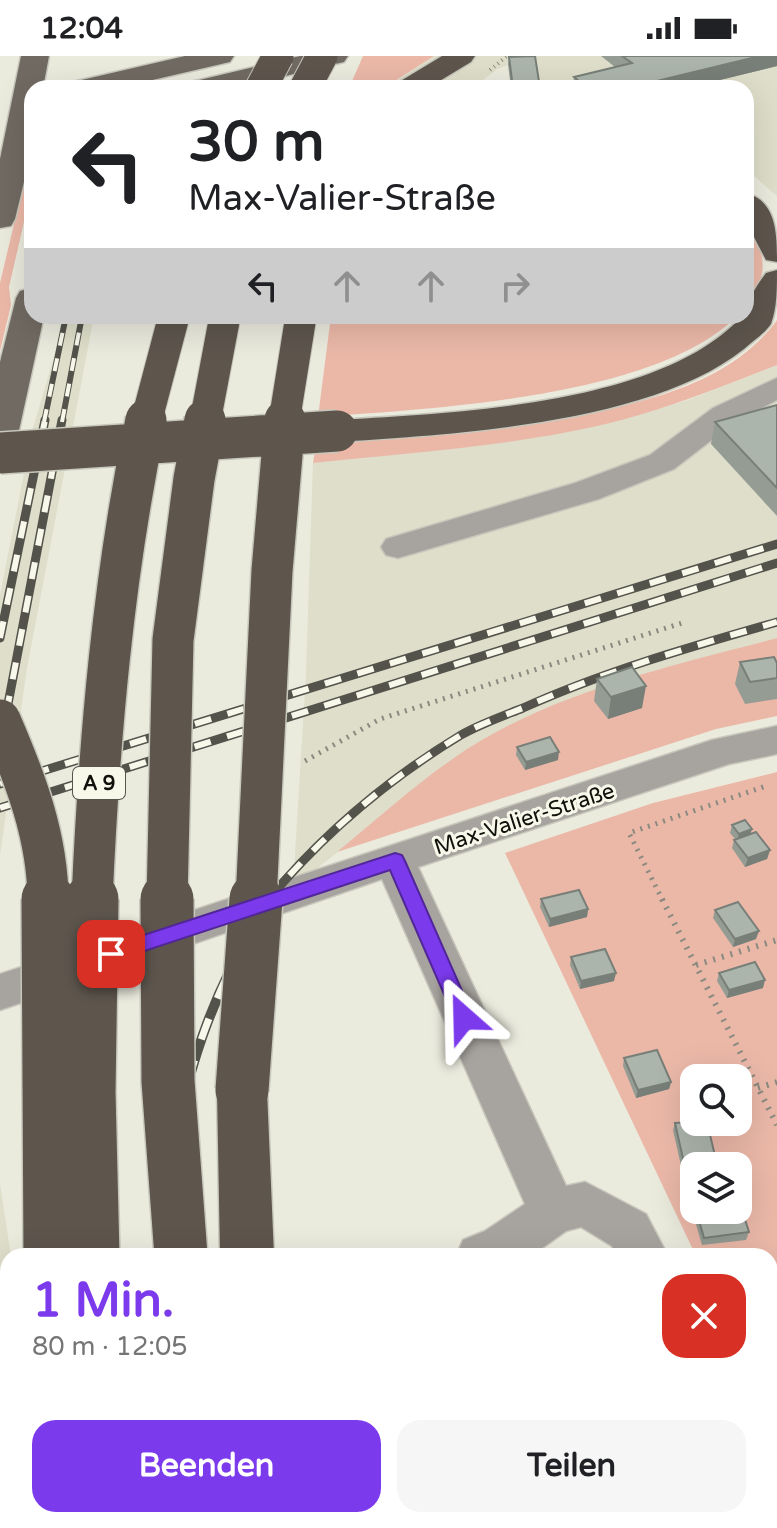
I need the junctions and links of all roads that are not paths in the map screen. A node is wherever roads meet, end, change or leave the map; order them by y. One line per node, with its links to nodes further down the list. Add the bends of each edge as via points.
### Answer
1 (35, 56): 9 (main road)
2 (220, 56): 7 (main road)
3 (278, 56): 11 (highway, bridge)
4 (322, 56): 12 (highway, bridge)
5 (334, 56): 10 (main road)
6 (461, 56): 13 (highway)
7 (169, 68): 8 (main road); 8 (main road)
8 (87, 74)
9 (29, 80)
10 (234, 80)
11 (265, 80)
12 (309, 80)
13 (422, 80)
14 (24, 99): 15 (main road)
15 (19, 118): 17 (main road)
16 (754, 212): 18 (highway)
17 (0, 219)
18 (777, 253)
19 (777, 280): 20 (highway, bridge, via 770,300)
20 (754, 319)
21 (26, 324): 27 (main road)
22 (171, 324): 36 (highway, A 9, bridge, via 154,379 130,501 105,688 90,921)
23 (223, 324): 37 (highway, bridge, via 194,479 173,640 167,807 168,1081)
24 (300, 324): 38 (highway, bridge, via 284,424 272,571 242,1090)
25 (750, 324): 28 (highway, bridge, via 699,363 648,384 538,412 437,424)
26 (777, 387): 29 (street, via 724,415 662,462 587,491)
27 (0, 435)
28 (0, 453)
29 (398, 547)
30 (0, 720): 35 (highway, bridge, via 43,833 48,877)
31 (777, 740): 32 (street, Max-Valier-Straße, via 726,750)
32 (395, 861): 33 (street, Max-Valier-Straße); 34 (street)
33 (0, 992)
34 (553, 1212): 39 (street); 40 (street, via 585,1204 629,1230)
35 (50, 1248)
36 (93, 1248)
37 (180, 1248)
38 (247, 1248)
39 (502, 1248)
40 (639, 1248)

